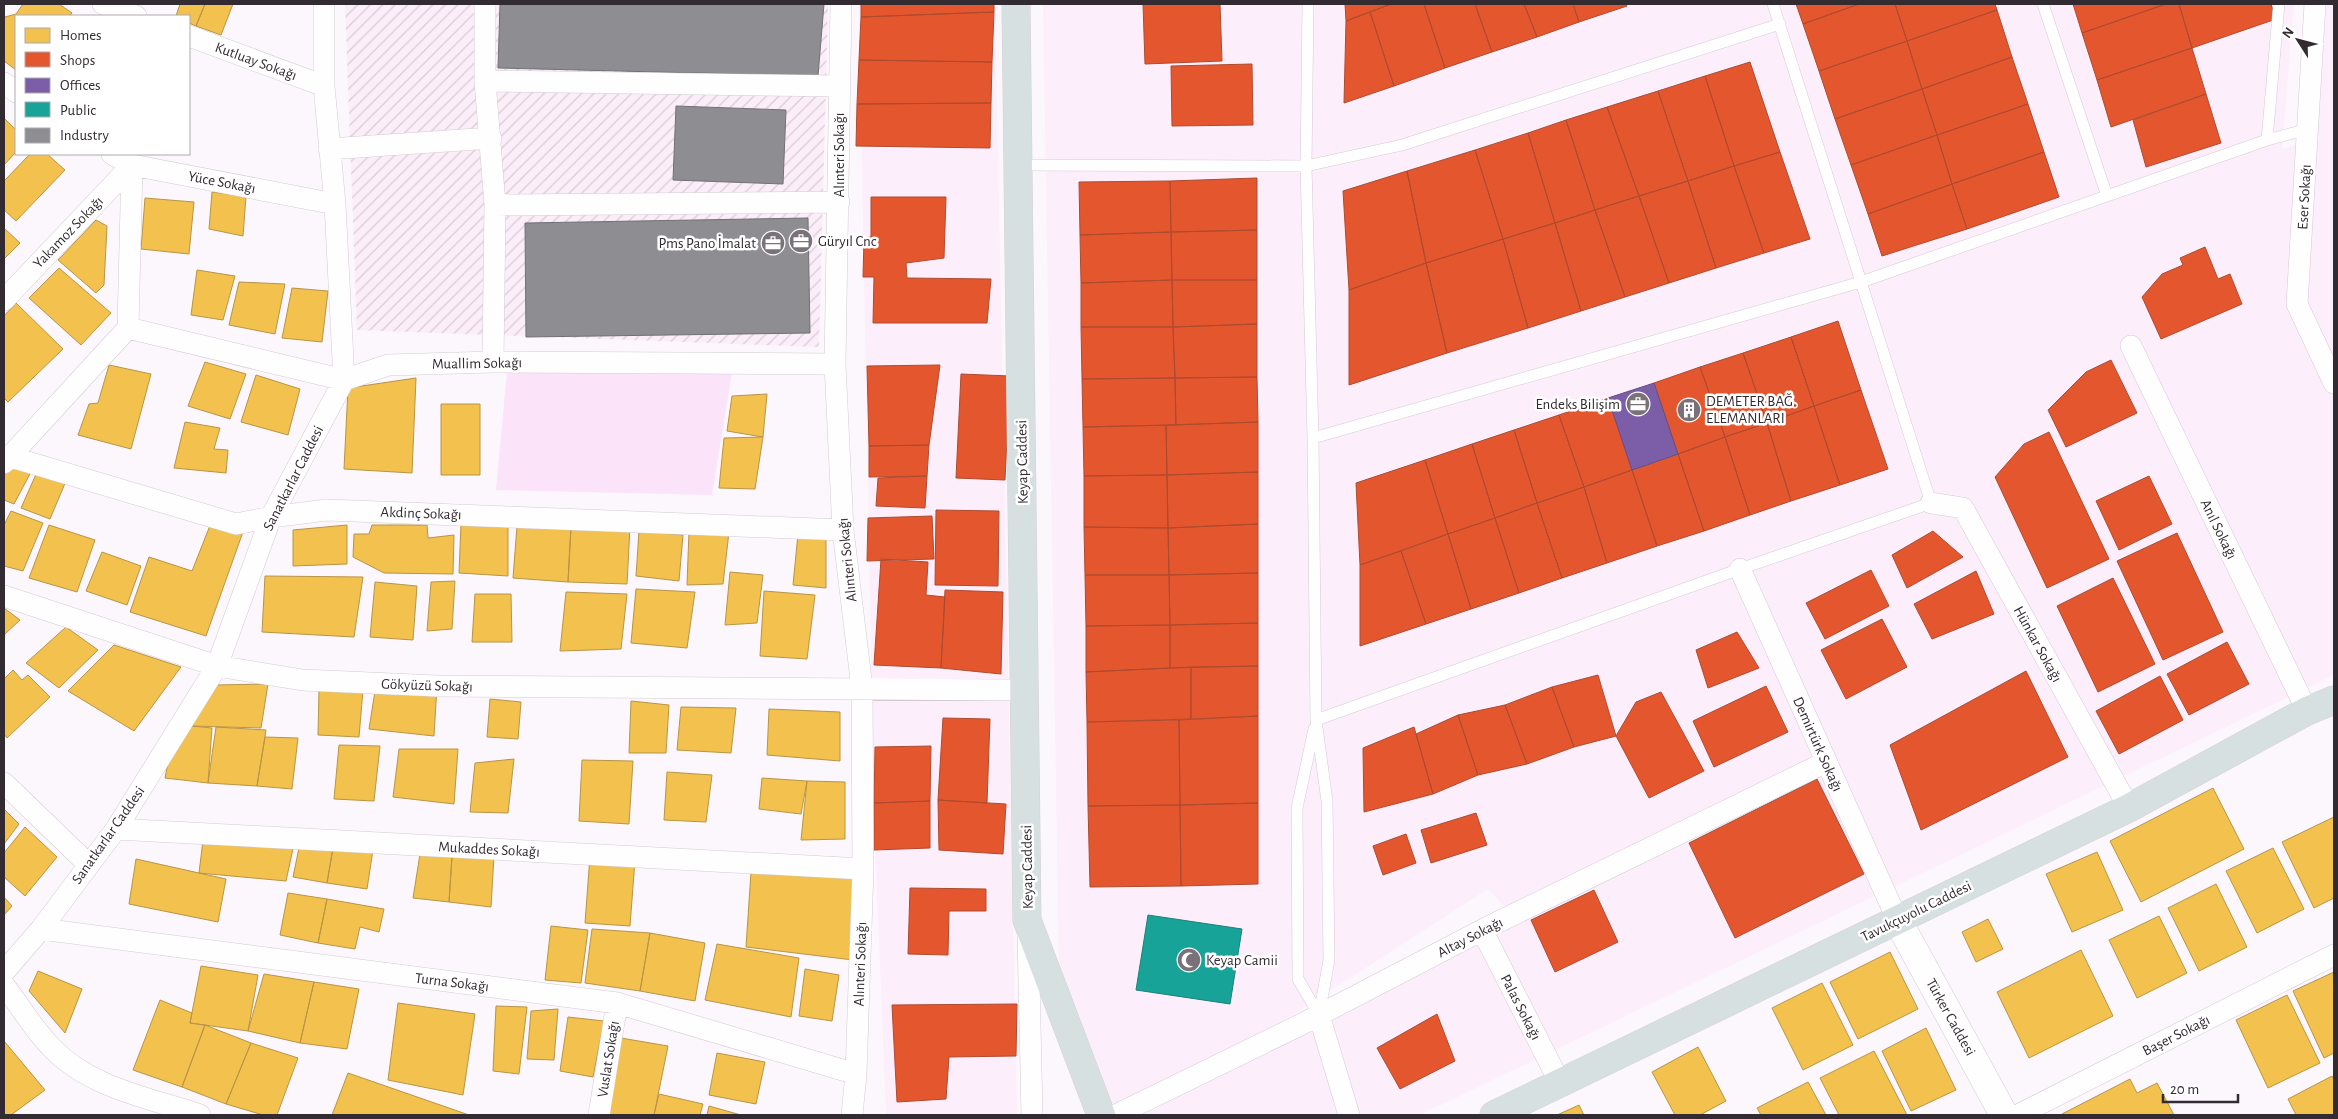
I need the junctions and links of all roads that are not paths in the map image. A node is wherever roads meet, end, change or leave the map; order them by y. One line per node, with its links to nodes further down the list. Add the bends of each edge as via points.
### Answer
1 (103, 4): 11 (street)
2 (324, 4): 16 (street)
3 (485, 4): 14 (street)
4 (842, 4): 17 (street, Alınteri Sokağı)
5 (1016, 4): 25 (main road, Keyap Caddesi)
6 (1308, 4): 26 (lane)
7 (1773, 4): 12 (lane)
8 (2043, 4): 27 (lane)
9 (2279, 4): 21 (lane)
10 (2315, 4): 19 (street, Eser Sokağı)
11 (133, 15)
12 (1780, 24): 26 (lane, via 1402,145); 31 (lane)
13 (190, 36): 16 (street, Kutluay Sokağı)
14 (485, 81): 17 (street); 20 (street)
15 (4, 84): 18 (street)
16 (324, 86): 22 (street)
17 (839, 86): 28 (street, Alınteri Sokağı)
18 (15, 91)
19 (2308, 128): 21 (lane); 38 (street, Eser Sokağı, via 2297,304)
20 (491, 138): 22 (street); 30 (street)
21 (2267, 140): 27 (lane)
22 (329, 150): 29 (street)
23 (114, 155): 24 (street, Yüce Sokağı)
24 (132, 165): 29 (street, Yüce Sokağı); 32 (street, Yakamoz Sokağı); 33 (street)
25 (1018, 166): 26 (lane); 48 (main road, Keyap Caddesi)
26 (1306, 166): 39 (lane)
27 (2107, 196): 31 (lane)
28 (839, 202): 30 (street); 36 (street, Alınteri Sokağı)
29 (335, 204): 37 (street)
30 (495, 205): 35 (street)
31 (1861, 282): 39 (lane); 41 (lane)
32 (4, 300)
33 (128, 328): 37 (street); 40 (street)
34 (2131, 346): 50 (street, Anıl Sokağı)
35 (493, 362): 36 (street, Muallim Sokağı); 37 (street, Muallim Sokağı, via 388,365)
36 (836, 364): 43 (street, Alınteri Sokağı)
37 (344, 380): 42 (street, Sanatkarlar Caddesi)
38 (2334, 382)
39 (1313, 438): 51 (lane)
40 (7, 460): 42 (street, Akdinç Sokağı, via 236,524)
41 (1931, 503): 44 (lane); 54 (street, Hünkar Sokağı, via 1963,508)
42 (271, 517): 43 (street, Akdinç Sokağı, via 327,510); 46 (street, Sanatkarlar Caddesi)
43 (843, 530): 47 (street, Alınteri Sokağı)
44 (1740, 568): 51 (lane); 52 (street, Demirtürk Sokağı)
45 (4, 596): 46 (street, Gökyüzü Sokağı)
46 (217, 666): 47 (street, Gökyüzü Sokağı, via 303,680 437,686); 55 (street, Sanatkarlar Caddesi)
47 (862, 688): 48 (street, Gökyüzü Sokağı); 57 (street, Alınteri Sokağı)
48 (1024, 690): 58 (main road, Keyap Caddesi)
49 (2334, 700): 50 (main road, Tavukçuyolu Caddesi)
50 (2307, 712): 54 (main road, Tavukçuyolu Caddesi)
51 (1316, 720): 66 (lane, via 1327,801 1328,960); 66 (lane, via 1297,808 1298,979)
52 (1826, 762): 59 (street, Demirtürk Sokağı); 61 (street, Altay Sokağı)
53 (4, 783): 56 (street)
54 (2129, 808): 59 (main road, Tavukçuyolu Caddesi)
55 (116, 829): 56 (street, Sanatkarlar Caddesi); 57 (street, Mukaddes Sokağı)
56 (89, 865): 60 (street, Sanatkarlar Caddesi)
57 (863, 869): 67 (street, Alınteri Sokağı)
58 (1027, 920): 72 (street, Keyap Caddesi); 73 (main road, Keyap Caddesi)
59 (1897, 920): 68 (main road, Tavukçuyolu Caddesi); 77 (street, Türker Caddesi)
60 (41, 929): 63 (street, Sanatkarlar Caddesi); 65 (street, Turna Sokağı)
61 (1482, 930): 66 (street, Altay Sokağı); 68 (street, Palas Sokağı)
62 (2334, 955): 78 (street, Başer Sokağı)
63 (4, 972)
64 (4, 985): 69 (street, via 52,1048 82,1072 100,1082)
65 (617, 1003): 67 (street, Turna Sokağı); 70 (street, Vuslat Sokağı)
66 (1319, 1015): 74 (street, Altay Sokağı); 75 (street)
67 (856, 1074): 71 (street, Alınteri Sokağı)
68 (1560, 1083): 76 (main road, Tavukçuyolu Caddesi)
69 (200, 1115)
70 (599, 1115)
71 (852, 1115)
72 (1032, 1115)
73 (1101, 1115)
74 (1116, 1115)
75 (1348, 1115)
76 (1494, 1115)
77 (2004, 1115)
78 (2018, 1115)

